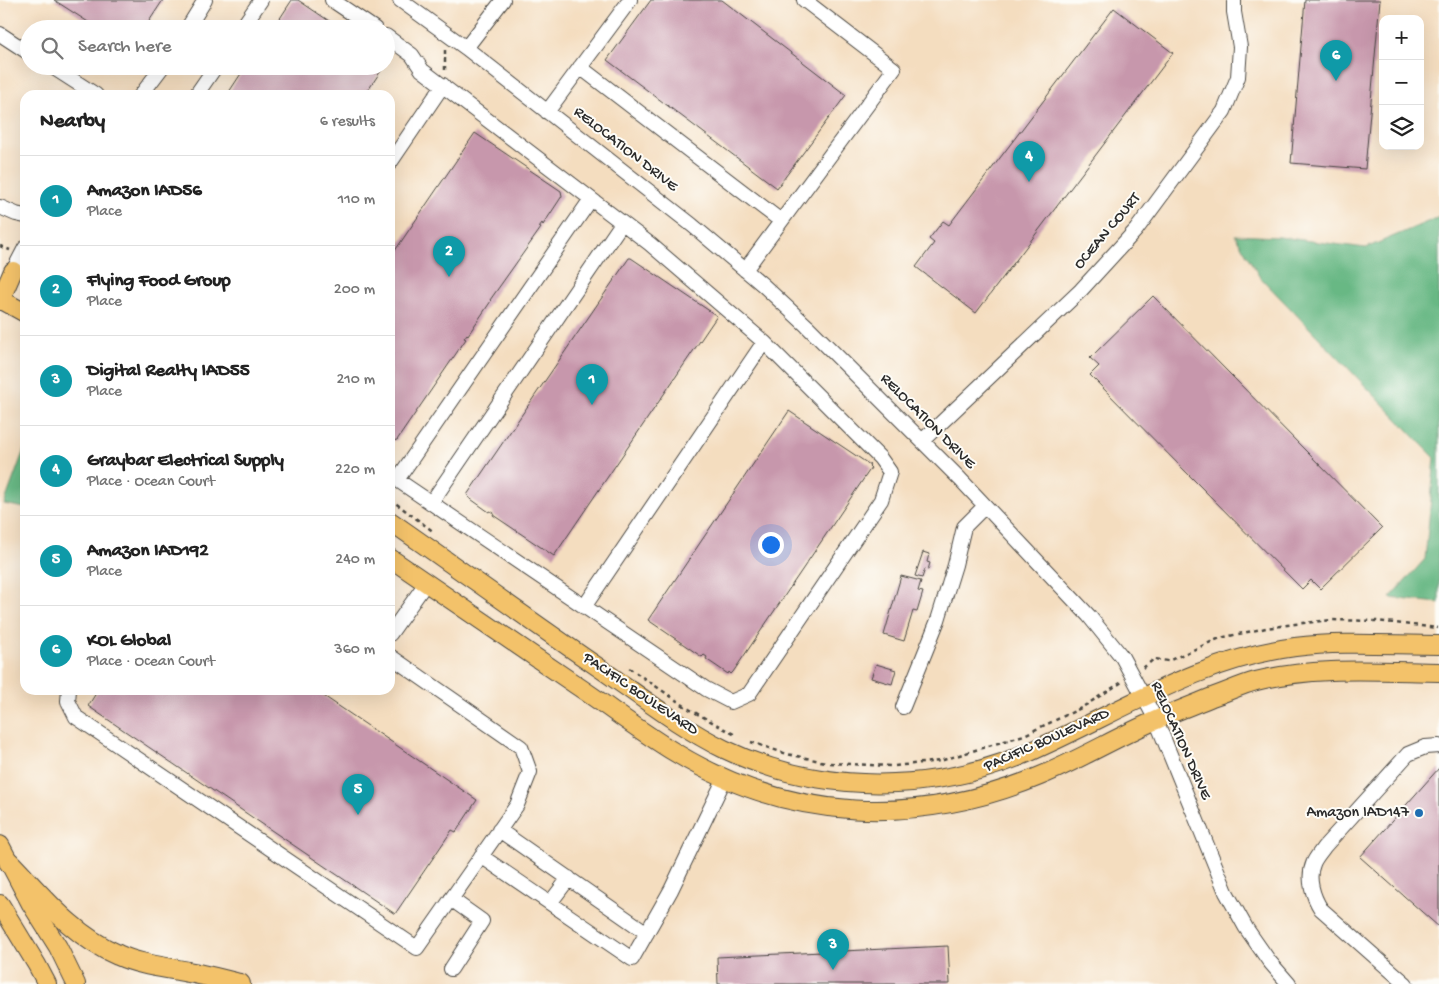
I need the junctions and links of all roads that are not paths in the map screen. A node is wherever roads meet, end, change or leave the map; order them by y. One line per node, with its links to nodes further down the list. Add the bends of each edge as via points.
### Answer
1 (205, 0): 9 (street)
2 (261, 0): 10 (street)
3 (332, 0): 11 (street)
4 (400, 0): 15 (street, RELOCATION DRIVE)
5 (503, 0): 15 (street)
6 (630, 0): 16 (street)
7 (804, 0): 29 (street, via 894,69)
8 (1234, 0): 37 (street, OCEAN COURT, via 1240,46 1238,77 1224,112 1136,230 1082,290)
9 (193, 20)
10 (247, 20)
11 (362, 20)
12 (0, 34): 14 (street)
13 (395, 43): 20 (street, via 412,55 422,70)
14 (20, 46)
15 (466, 48): 24 (street, RELOCATION DRIVE)
16 (580, 67): 24 (street); 29 (street)
17 (64, 75): 21 (street)
18 (156, 75): 22 (street)
19 (210, 75): 23 (street)
20 (443, 85): 25 (street); 26 (street)
21 (88, 90)
22 (145, 90)
23 (199, 90)
24 (547, 112): 32 (street, RELOCATION DRIVE)
25 (395, 156)
26 (591, 199): 30 (street); 38 (street)
27 (0, 207): 28 (street)
28 (20, 215)
29 (781, 221): 32 (street)
30 (622, 223): 36 (street); 40 (street)
31 (20, 258): 33 (street)
32 (745, 270): 37 (street, RELOCATION DRIVE)
33 (13, 271): 34 (main road)
34 (0, 300): 35 (main road)
35 (20, 310)
36 (764, 342): 45 (street); 45 (street, via 880,458 890,472 881,500 749,694 731,702 706,689)
37 (922, 442): 41 (street, RELOCATION DRIVE)
38 (395, 477)
39 (395, 479): 40 (street)
40 (431, 503): 45 (street)
41 (985, 506): 51 (street, RELOCATION DRIVE, via 1111,642); 52 (street, via 964,527 938,620)
42 (395, 524): 51 (main road, PACIFIC BOULEVARD, via 541,629 690,730 724,749 783,771 868,784 928,781 964,775 1032,751)
43 (395, 561): 44 (main road, PACIFIC BOULEVARD)
44 (426, 582): 46 (street); 55 (main road, PACIFIC BOULEVARD, via 676,753)
45 (584, 607)
46 (395, 627)
47 (1439, 645): 51 (main road, PACIFIC BOULEVARD, via 1294,647 1232,661)
48 (395, 659): 56 (street, via 521,747 530,772 517,805)
49 (1439, 672): 53 (main road, PACIFIC BOULEVARD, via 1293,674 1255,682)
50 (69, 695): 60 (street, via 76,717 417,948)
51 (1144, 697): 53 (street, RELOCATION DRIVE)
52 (903, 707)
53 (1156, 720): 55 (main road, PACIFIC BOULEVARD, via 1041,776 962,802 918,809 880,811 825,807 772,795); 69 (street, RELOCATION DRIVE, via 1226,892 1246,928)
54 (1439, 746): 70 (street, via 1425,747 1408,754 1324,847 1312,865 1311,882 1315,900 1321,909)
55 (726, 778): 63 (street)
56 (500, 830): 58 (street); 59 (street)
57 (4, 853): 66 (main road); 68 (highway, via 65,920 88,939 118,956)
58 (481, 856): 60 (street); 61 (street)
59 (569, 878): 61 (street); 63 (street)
60 (451, 899): 64 (street, via 482,921)
61 (550, 903): 63 (street, via 632,959)
62 (0, 904): 65 (main road)
63 (647, 932)
64 (451, 968)
65 (47, 984)
66 (76, 984)
67 (185, 984): 68 (highway)
68 (239, 984)
69 (1289, 984)
70 (1406, 984)

